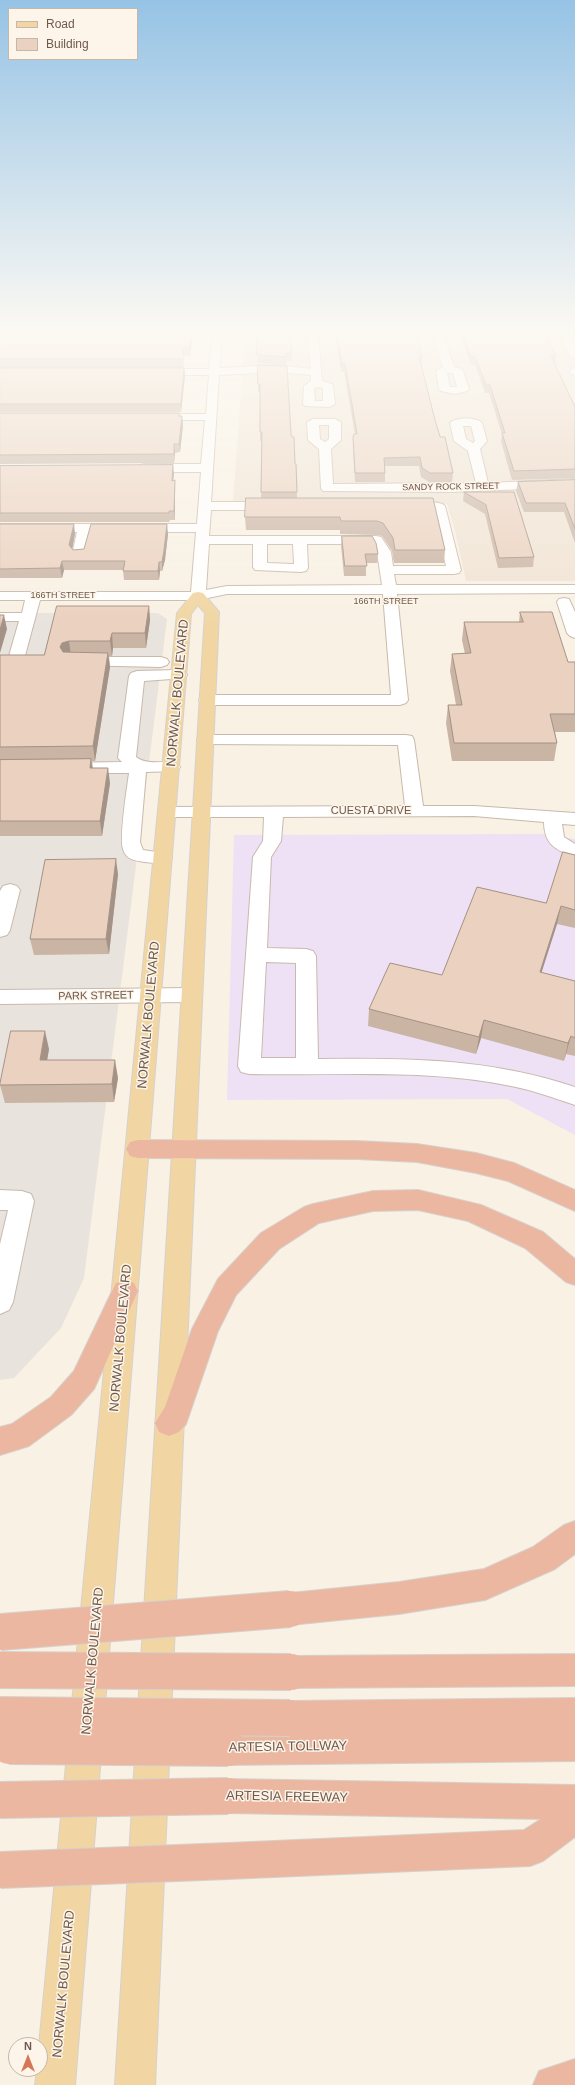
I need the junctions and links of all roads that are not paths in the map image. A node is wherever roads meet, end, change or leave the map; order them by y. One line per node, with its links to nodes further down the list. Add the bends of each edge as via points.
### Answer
1 (209, 431): 5 (street)
2 (325, 448): 7 (street, SANDY ROCK STREET, via 327,488)
3 (474, 449): 7 (street)
4 (130, 468): 5 (street)
5 (207, 468): 8 (street)
6 (575, 482): 7 (street, SANDY ROCK STREET)
7 (483, 487)
8 (204, 506): 9 (street); 14 (street)
9 (288, 506)
10 (395, 506): 19 (street, via 439,506 454,570)
11 (367, 526): 17 (street, via 368,533)
12 (0, 528): 13 (street)
13 (85, 528): 14 (street); 18 (street)
14 (202, 534): 15 (street); 23 (street)
15 (260, 540): 16 (street); 16 (street, via 260,567 301,568)
16 (300, 540): 17 (street)
17 (376, 540): 19 (street, via 384,552)
18 (79, 555)
19 (386, 570): 24 (street)
20 (575, 589): 24 (street, 166TH STREET)
21 (0, 596): 22 (street, 166TH STREET)
22 (34, 596): 23 (street, 166TH STREET); 27 (street)
23 (198, 596): 24 (street, 166TH STREET, via 227,602); 31 (main road, NORWALK BOULEVARD, via 184,613); 32 (main road, via 212,612)
24 (390, 596): 25 (street, 166TH STREET); 32 (street, via 401,702)
25 (570, 602): 28 (street)
26 (0, 617): 27 (street)
27 (28, 617): 30 (street)
28 (574, 629)
29 (71, 662): 31 (street)
30 (15, 663)
31 (180, 668): 34 (street, via 137,676 127,758); 35 (main road, NORWALK BOULEVARD)
32 (207, 700): 33 (main road)
33 (204, 740): 38 (street, via 405,737); 40 (main road)
34 (138, 767): 35 (street); 36 (street); 44 (street, via 132,850 136,855)
35 (171, 767): 39 (main road, NORWALK BOULEVARD)
36 (45, 768)
37 (274, 811): 38 (street, CUESTA DRIVE); 40 (street, CUESTA DRIVE); 47 (street, via 272,841 262,857)
38 (415, 811): 41 (street, CUESTA DRIVE, via 474,811)
39 (167, 812): 40 (street, CUESTA DRIVE); 44 (main road, NORWALK BOULEVARD)
40 (201, 812): 49 (main road)
41 (552, 817): 42 (street, CUESTA DRIVE); 43 (street, via 554,838 560,846)
42 (575, 819)
43 (575, 850)
44 (163, 858): 48 (main road, NORWALK BOULEVARD)
45 (10, 890): 46 (street)
46 (0, 930)
47 (256, 955): 51 (street, via 306,956); 51 (street, via 249,1066)
48 (151, 995): 49 (street, PARK STREET); 50 (street, PARK STREET); 53 (main road, NORWALK BOULEVARD)
49 (191, 995): 54 (main road)
50 (0, 997)
51 (307, 1067): 52 (street, via 416,1068 491,1073 548,1085)
52 (575, 1096)
53 (138, 1149): 54 (highway); 58 (main road, NORWALK BOULEVARD)
54 (183, 1150): 56 (highway, via 357,1150 417,1153 476,1163 514,1173); 60 (main road)
55 (0, 1200): 59 (street, via 22,1201)
56 (575, 1201)
57 (575, 1274): 60 (highway, via 534,1240 472,1212 418,1200 373,1201 313,1214 270,1241 227,1286 205,1329 176,1415)
58 (125, 1291): 61 (highway, via 84,1380 61,1406 18,1436); 74 (main road, NORWALK BOULEVARD)
59 (0, 1302)
60 (169, 1423): 75 (main road)
61 (0, 1441)
62 (575, 1536): 63 (highway, bridge, via 544,1558 485,1584 399,1598 290,1609)
63 (0, 1632)
64 (0, 1670): 65 (highway, bridge)
65 (575, 1670)
66 (575, 1715): 67 (highway, ARTESIA TOLLWAY, bridge, via 290,1718)
67 (3, 1735): 68 (highway, ARTESIA TOLLWAY, bridge, via 228,1748)
68 (575, 1744)
69 (0, 1800): 70 (highway, ARTESIA FREEWAY, bridge, via 228,1796)
70 (575, 1802)
71 (575, 1816): 72 (highway, bridge, via 530,1848)
72 (0, 1870)
73 (575, 2079): 76 (highway)
74 (56, 2085)
75 (135, 2085)
76 (553, 2085)

